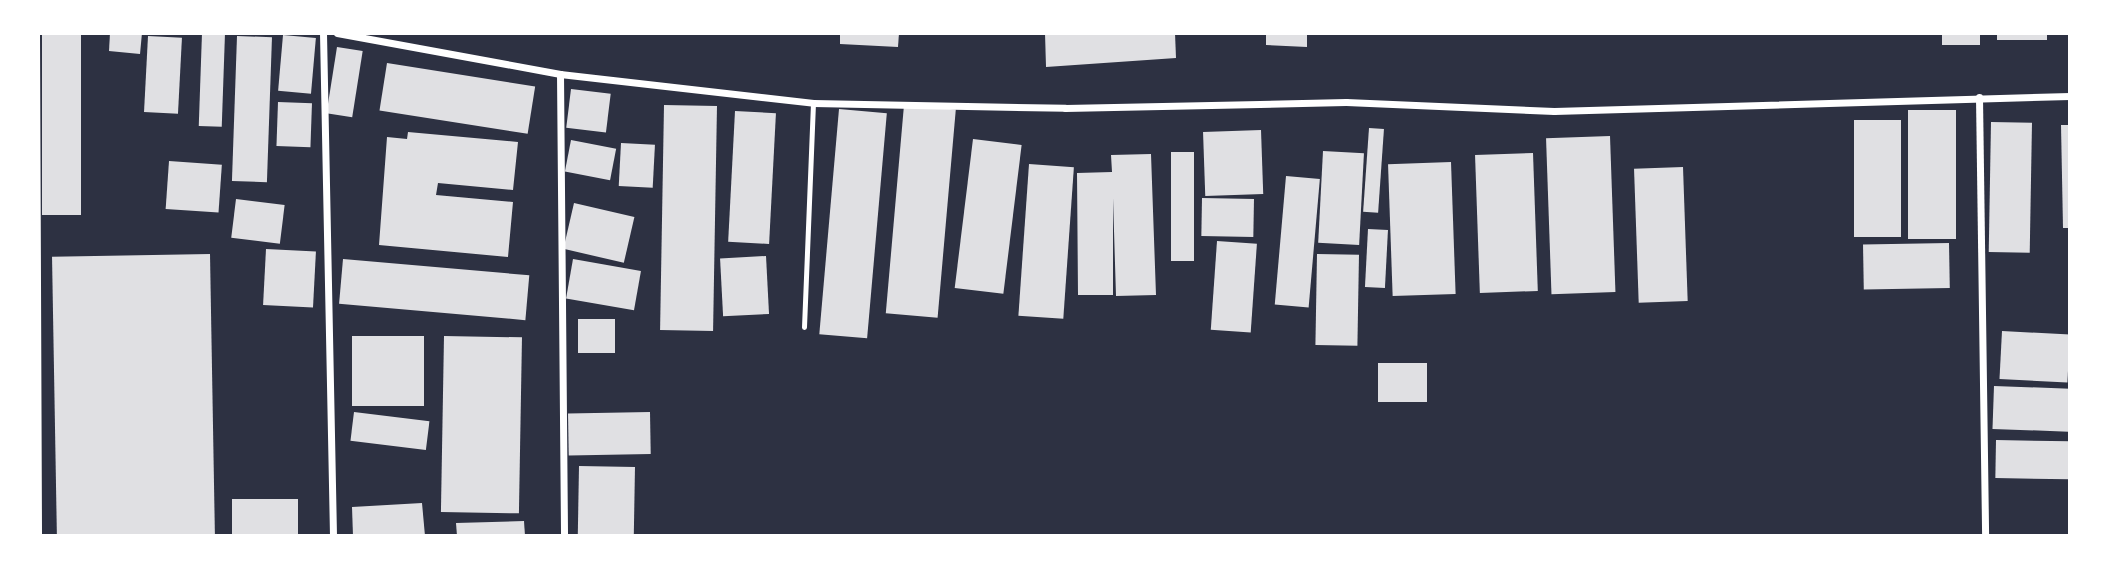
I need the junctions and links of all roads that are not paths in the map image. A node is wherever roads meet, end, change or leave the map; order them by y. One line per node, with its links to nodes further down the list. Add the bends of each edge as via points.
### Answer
1 (36, 33): 9 (street)
2 (323, 33): 10 (street)
3 (337, 33): 4 (street)
4 (560, 74): 7 (street); 11 (street)
5 (2070, 96): 6 (street)
6 (1979, 97): 7 (street, via 1554,111 1346,102 1065,108); 12 (street)
7 (813, 103): 8 (lane)
8 (804, 327)
9 (38, 536)
10 (332, 536)
11 (564, 536)
12 (1985, 536)

